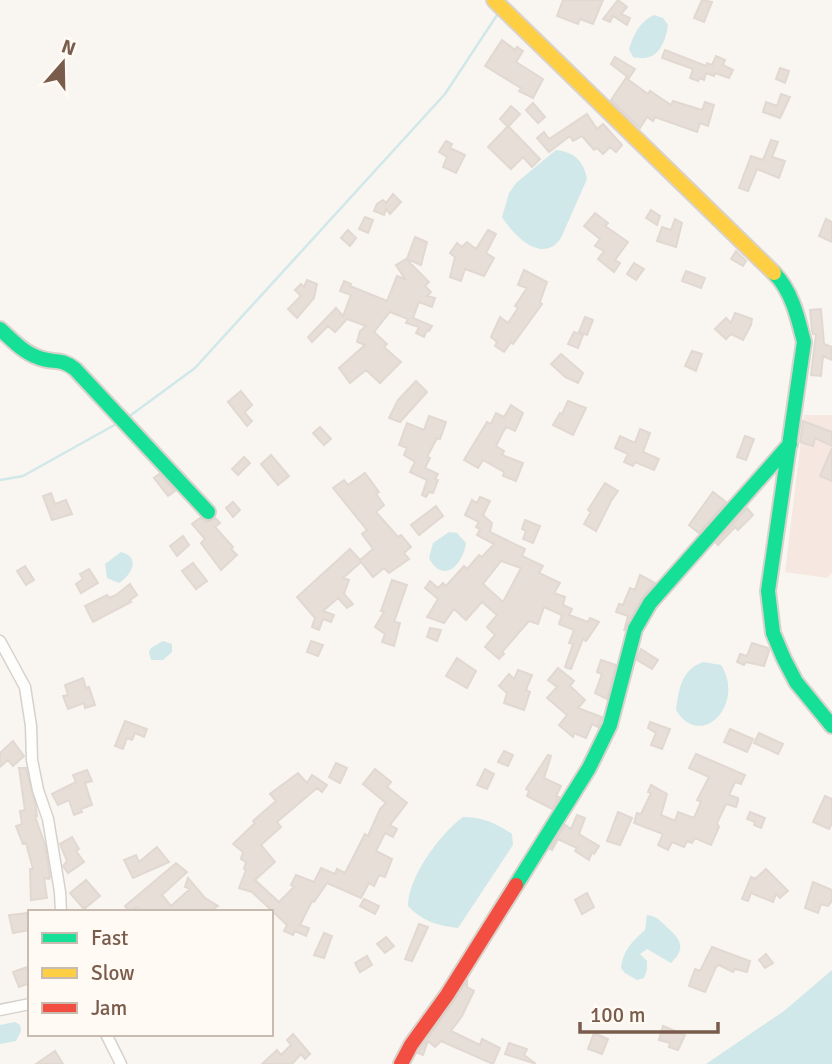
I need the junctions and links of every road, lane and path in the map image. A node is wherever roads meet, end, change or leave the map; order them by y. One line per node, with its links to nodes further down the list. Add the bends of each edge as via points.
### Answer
1 (494, 0): 3 (street, via 783,282 804,342)
2 (0, 330): 4 (street, via 29,355 49,362 64,360 75,369)
3 (790, 444): 6 (street, via 768,591 773,634 796,682); 12 (street, via 650,603 635,629 610,725 589,768)
4 (208, 512)
5 (0, 641): 7 (street, via 25,687 32,760 48,819)
6 (832, 726)
7 (61, 910)
8 (28, 1003): 9 (street)
9 (0, 1010)
10 (107, 1036): 11 (street)
11 (121, 1064)
12 (401, 1064)

